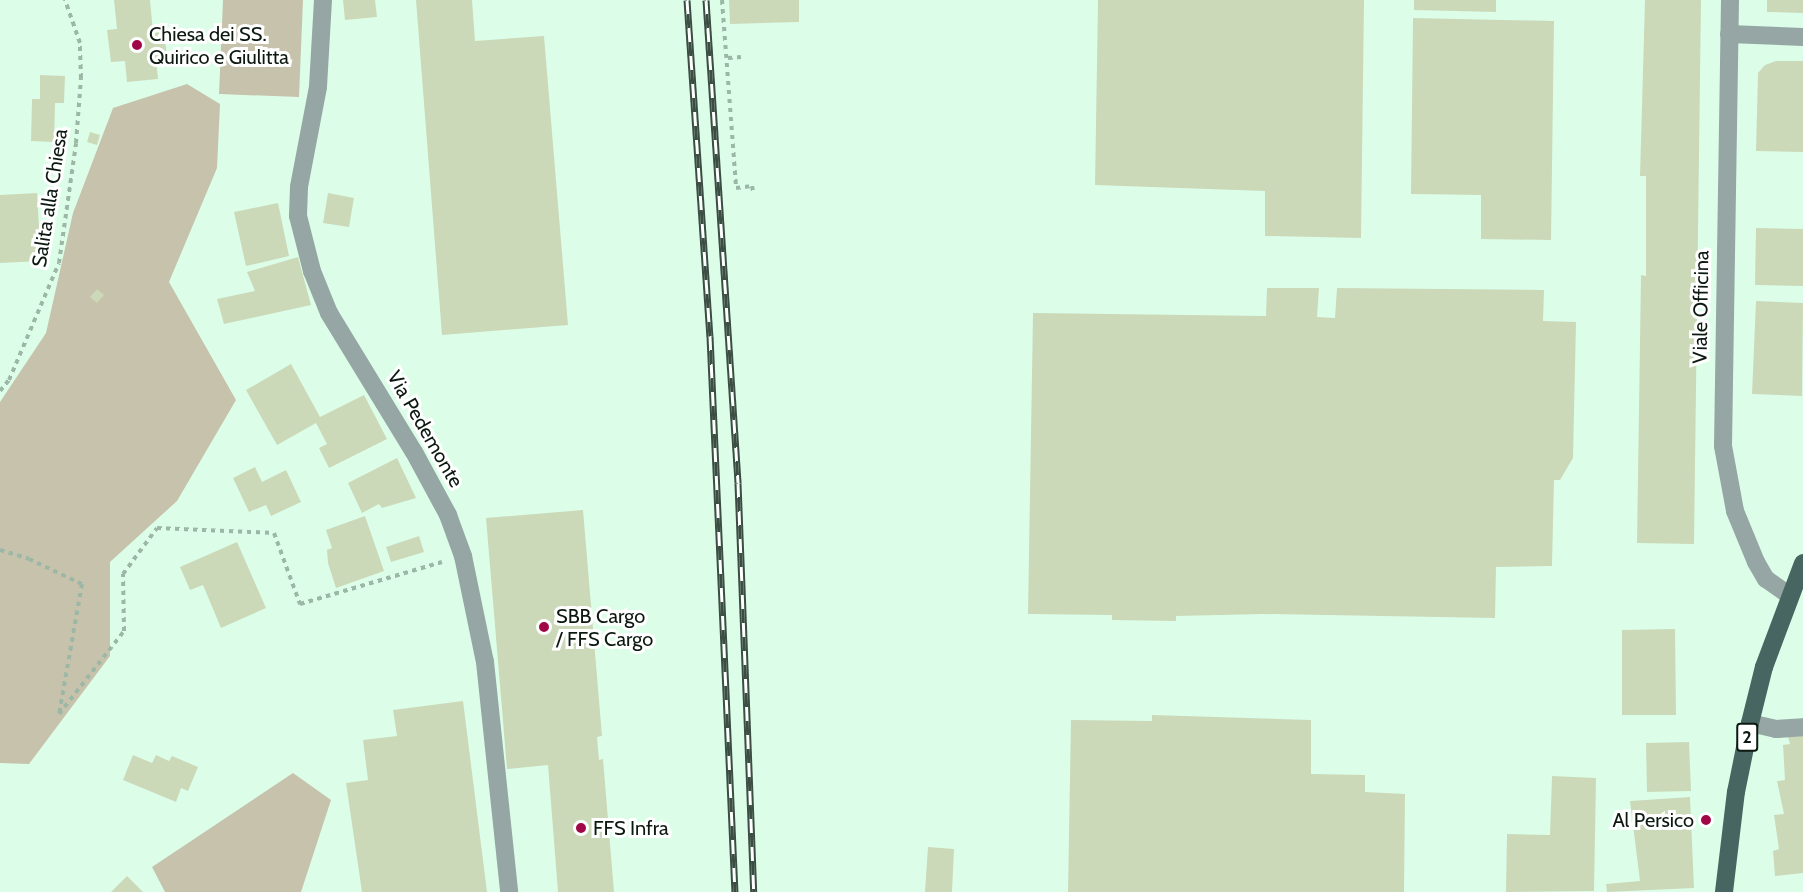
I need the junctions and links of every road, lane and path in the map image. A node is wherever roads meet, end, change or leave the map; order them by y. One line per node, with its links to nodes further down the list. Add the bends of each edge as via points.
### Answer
1 (64, 0): 10 (path, Salita alla Chiesa, via 80,43 81,78 59,263 9,380)
2 (323, 0): 12 (street, Via Pedemonte, via 318,87 299,188 298,216 309,260 328,313 414,452 448,515)
3 (722, 0): 8 (path)
4 (1730, 0): 5 (street, Viale Officina)
5 (1729, 34): 6 (street); 14 (street, Viale Officina, via 1723,446 1735,511 1756,562 1766,579)
6 (1803, 37)
7 (741, 57): 8 (path)
8 (728, 58): 9 (path, via 736,188 752,186)
9 (753, 192)
10 (0, 391)
11 (0, 550): 12 (path, via 82,584 59,714 124,631 123,574 157,528 274,533 300,604)
12 (463, 556): 17 (street, Via Pedemonte, via 484,662)
13 (1803, 563): 14 (main road, 2)
14 (1789, 595): 15 (main road, 2)
15 (1750, 723): 16 (street, via 1776,729); 18 (main road, 2, via 1736,792)
16 (1803, 728)
17 (509, 892)
18 (1724, 892)

